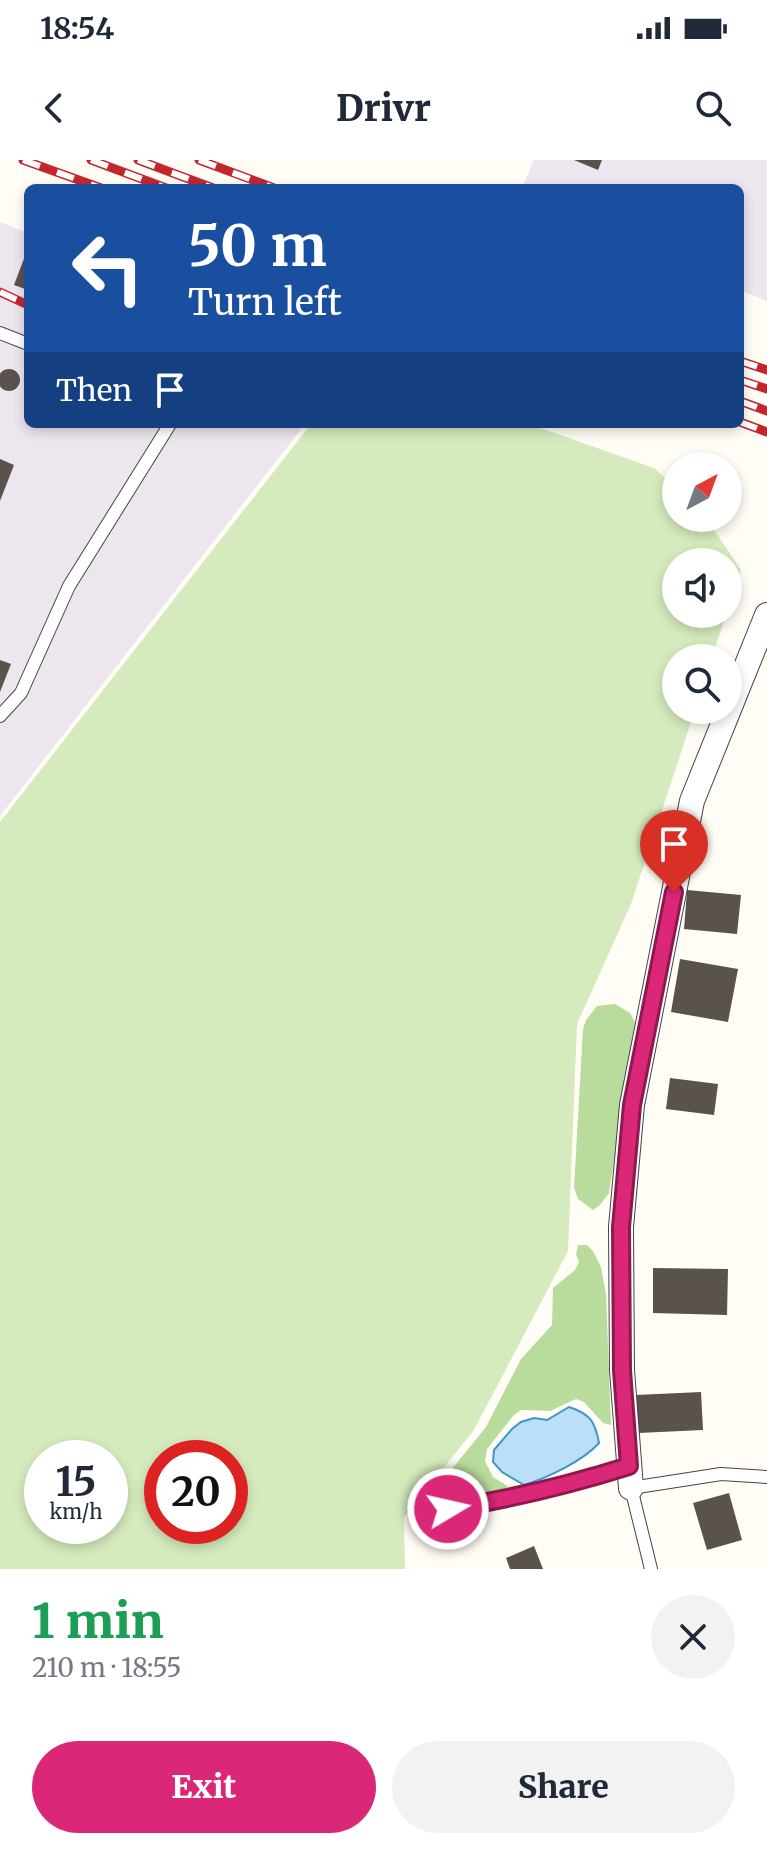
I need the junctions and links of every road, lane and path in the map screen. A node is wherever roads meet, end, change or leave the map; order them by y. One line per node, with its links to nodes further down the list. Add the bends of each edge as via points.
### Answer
1 (0, 333): 2 (lane)
2 (24, 342)
3 (168, 428): 5 (lane, via 69,586 21,693)
4 (767, 615): 6 (street, via 692,801 632,1105 621,1227 622,1370)
5 (0, 716)
6 (630, 1477): 7 (lane); 8 (lane); 9 (lane)
7 (767, 1477)
8 (448, 1509)
9 (651, 1569)

